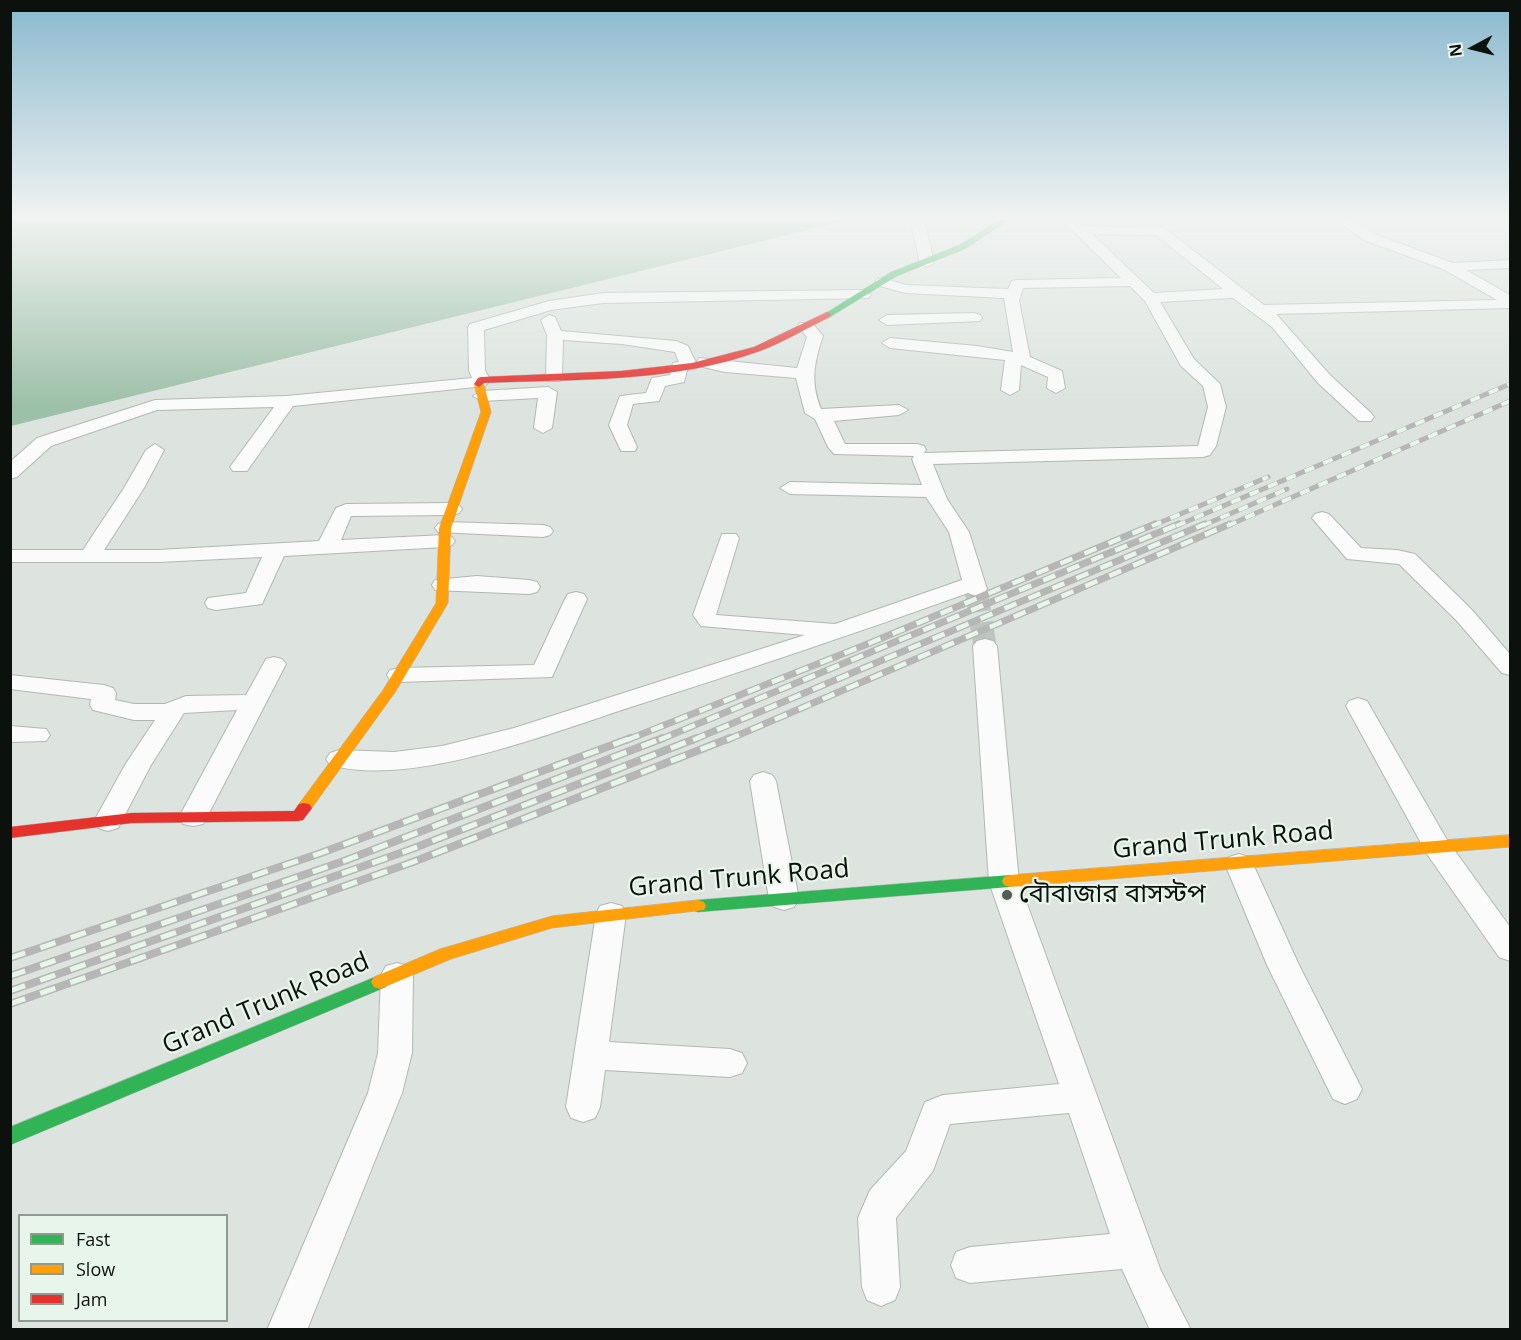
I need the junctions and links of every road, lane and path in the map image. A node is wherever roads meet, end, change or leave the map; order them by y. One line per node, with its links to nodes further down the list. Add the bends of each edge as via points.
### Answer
1 (886, 280): 5 (street)
2 (1131, 280): 6 (street)
3 (1219, 280): 8 (street)
4 (1472, 280): 11 (street)
5 (882, 282): 7 (street, via 904,289); 9 (street)
6 (1134, 282): 7 (street, via 1021,284); 10 (street)
7 (1013, 294): 19 (street)
8 (1237, 294): 10 (street); 13 (street)
9 (863, 295): 12 (street, via 637,296); 16 (street)
10 (1150, 298): 37 (street, via 1187,362 1211,384 1217,407 1205,449 921,459)
11 (1510, 302): 13 (street)
12 (543, 308): 17 (street); 23 (street, via 475,329)
13 (1262, 310): 29 (street, via 1324,379)
14 (974, 318): 15 (street)
15 (887, 320)
16 (806, 326): 20 (street, via 756,349); 21 (street, via 814,336)
17 (555, 335): 20 (street, via 676,346); 22 (street)
18 (890, 343): 19 (street)
19 (1018, 357): 24 (street, via 1056,375); 25 (street)
20 (691, 365): 21 (street); 22 (street, via 638,373); 31 (street, via 677,379 658,382 653,397 627,399 618,425)
21 (802, 373): 28 (street, via 803,388 814,413)
22 (554, 376): 23 (street)
23 (481, 386): 26 (street); 30 (street, via 548,392); 39 (street, via 486,412)
24 (1056, 388)
25 (1010, 390)
26 (287, 401): 34 (street); 35 (street, via 155,405 44,442)
27 (900, 410): 28 (street)
28 (823, 416): 33 (street, via 841,450)
29 (1365, 417)
30 (543, 428)
31 (628, 447)
32 (155, 450): 45 (street)
33 (917, 450)
34 (240, 467)
35 (10, 473)
36 (790, 488): 37 (street)
37 (934, 491): 50 (street, via 959,532 975,586)
38 (1322, 518): 53 (street, via 1355,554 1407,559)
39 (447, 526): 40 (street); 42 (street); 42 (street, via 346,510); 46 (street)
40 (543, 531)
41 (729, 538): 50 (street, via 704,615 709,621)
42 (327, 547): 43 (street)
43 (276, 550): 45 (street); 49 (street, via 254,599)
44 (10, 556): 45 (street)
45 (89, 556)
46 (443, 585): 47 (street); 54 (street, via 442,603)
47 (529, 587)
48 (576, 599): 54 (street, via 543,672)
49 (216, 603)
50 (842, 630): 61 (street, via 482,745 394,761)
51 (985, 646): 69 (street)
52 (274, 664): 56 (street)
53 (1510, 668)
54 (399, 675): 61 (street)
55 (10, 682): 58 (street, via 104,693 102,705 134,712)
56 (254, 702): 58 (street, via 180,705); 63 (street)
57 (1358, 706): 67 (street)
58 (172, 712): 64 (street)
59 (10, 734): 60 (street)
60 (37, 735)
61 (339, 759): 63 (street, via 298,816)
62 (763, 781): 70 (street)
63 (193, 817): 64 (street)
64 (108, 821): 65 (street)
65 (10, 833)
66 (1510, 841): 67 (street, Grand Trunk Road)
67 (1437, 847): 68 (street, Grand Trunk Road); 72 (street)
68 (1239, 864): 69 (street, Grand Trunk Road); 76 (street, via 1292,985)
69 (1004, 882): 70 (street, Grand Trunk Road); 77 (street)
70 (784, 899): 71 (street, Grand Trunk Road)
71 (611, 914): 73 (street, Grand Trunk Road, via 552,922 499,936); 74 (street)
72 (1510, 949)
73 (397, 975): 79 (street, Grand Trunk Road); 83 (street, via 395,1053 384,1093)
74 (591, 1055): 75 (street); 78 (street)
75 (730, 1063)
76 (1345, 1089)
77 (1081, 1097): 80 (street); 82 (street, via 937,1113 920,1160 883,1202 877,1218)
78 (583, 1107)
79 (10, 1136)
80 (1135, 1250): 81 (street); 84 (street)
81 (970, 1265)
82 (881, 1287)
83 (287, 1329)
84 (1171, 1329)

